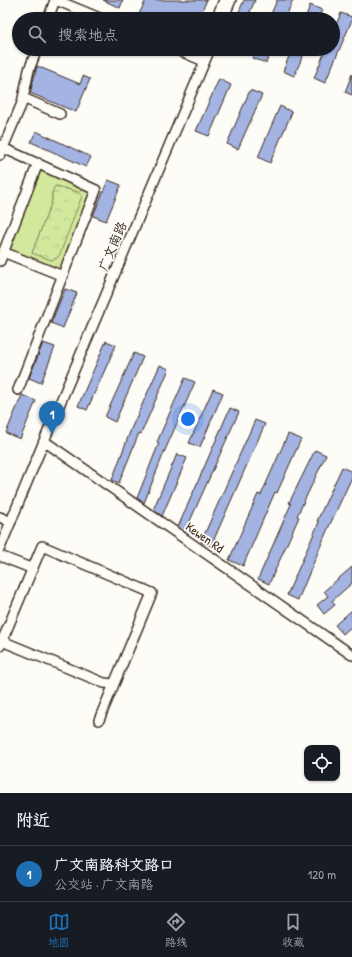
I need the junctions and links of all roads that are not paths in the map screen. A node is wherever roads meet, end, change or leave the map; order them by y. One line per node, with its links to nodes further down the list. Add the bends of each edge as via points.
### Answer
1 (56, 0): 4 (street); 5 (street)
2 (224, 0): 6 (street)
3 (231, 0): 7 (street)
4 (51, 12)
5 (85, 12)
6 (219, 12)
7 (226, 12)
8 (35, 56): 13 (street)
9 (192, 56): 12 (street)
10 (204, 56): 12 (street, 广文南路)
11 (206, 56): 12 (street, 广文南路)
12 (204, 61): 20 (street, 广文南路)
13 (23, 98): 14 (street); 15 (street)
14 (60, 114)
15 (1, 149): 16 (street)
16 (38, 163): 17 (street); 18 (street, via 96,190)
17 (2, 257): 18 (street)
18 (62, 276): 19 (street)
19 (18, 390)
20 (44, 441): 22 (street, 广文南路); 27 (street, Kewen Rd)
21 (0, 518): 22 (street)
22 (10, 522): 23 (street, 广文南路)
23 (0, 548)
24 (0, 556): 25 (street)
25 (33, 568): 26 (street); 28 (street, via 42,546 152,593)
26 (1, 643): 28 (street, via 104,683)
27 (352, 655)
28 (114, 684): 29 (street)
29 (100, 720)

